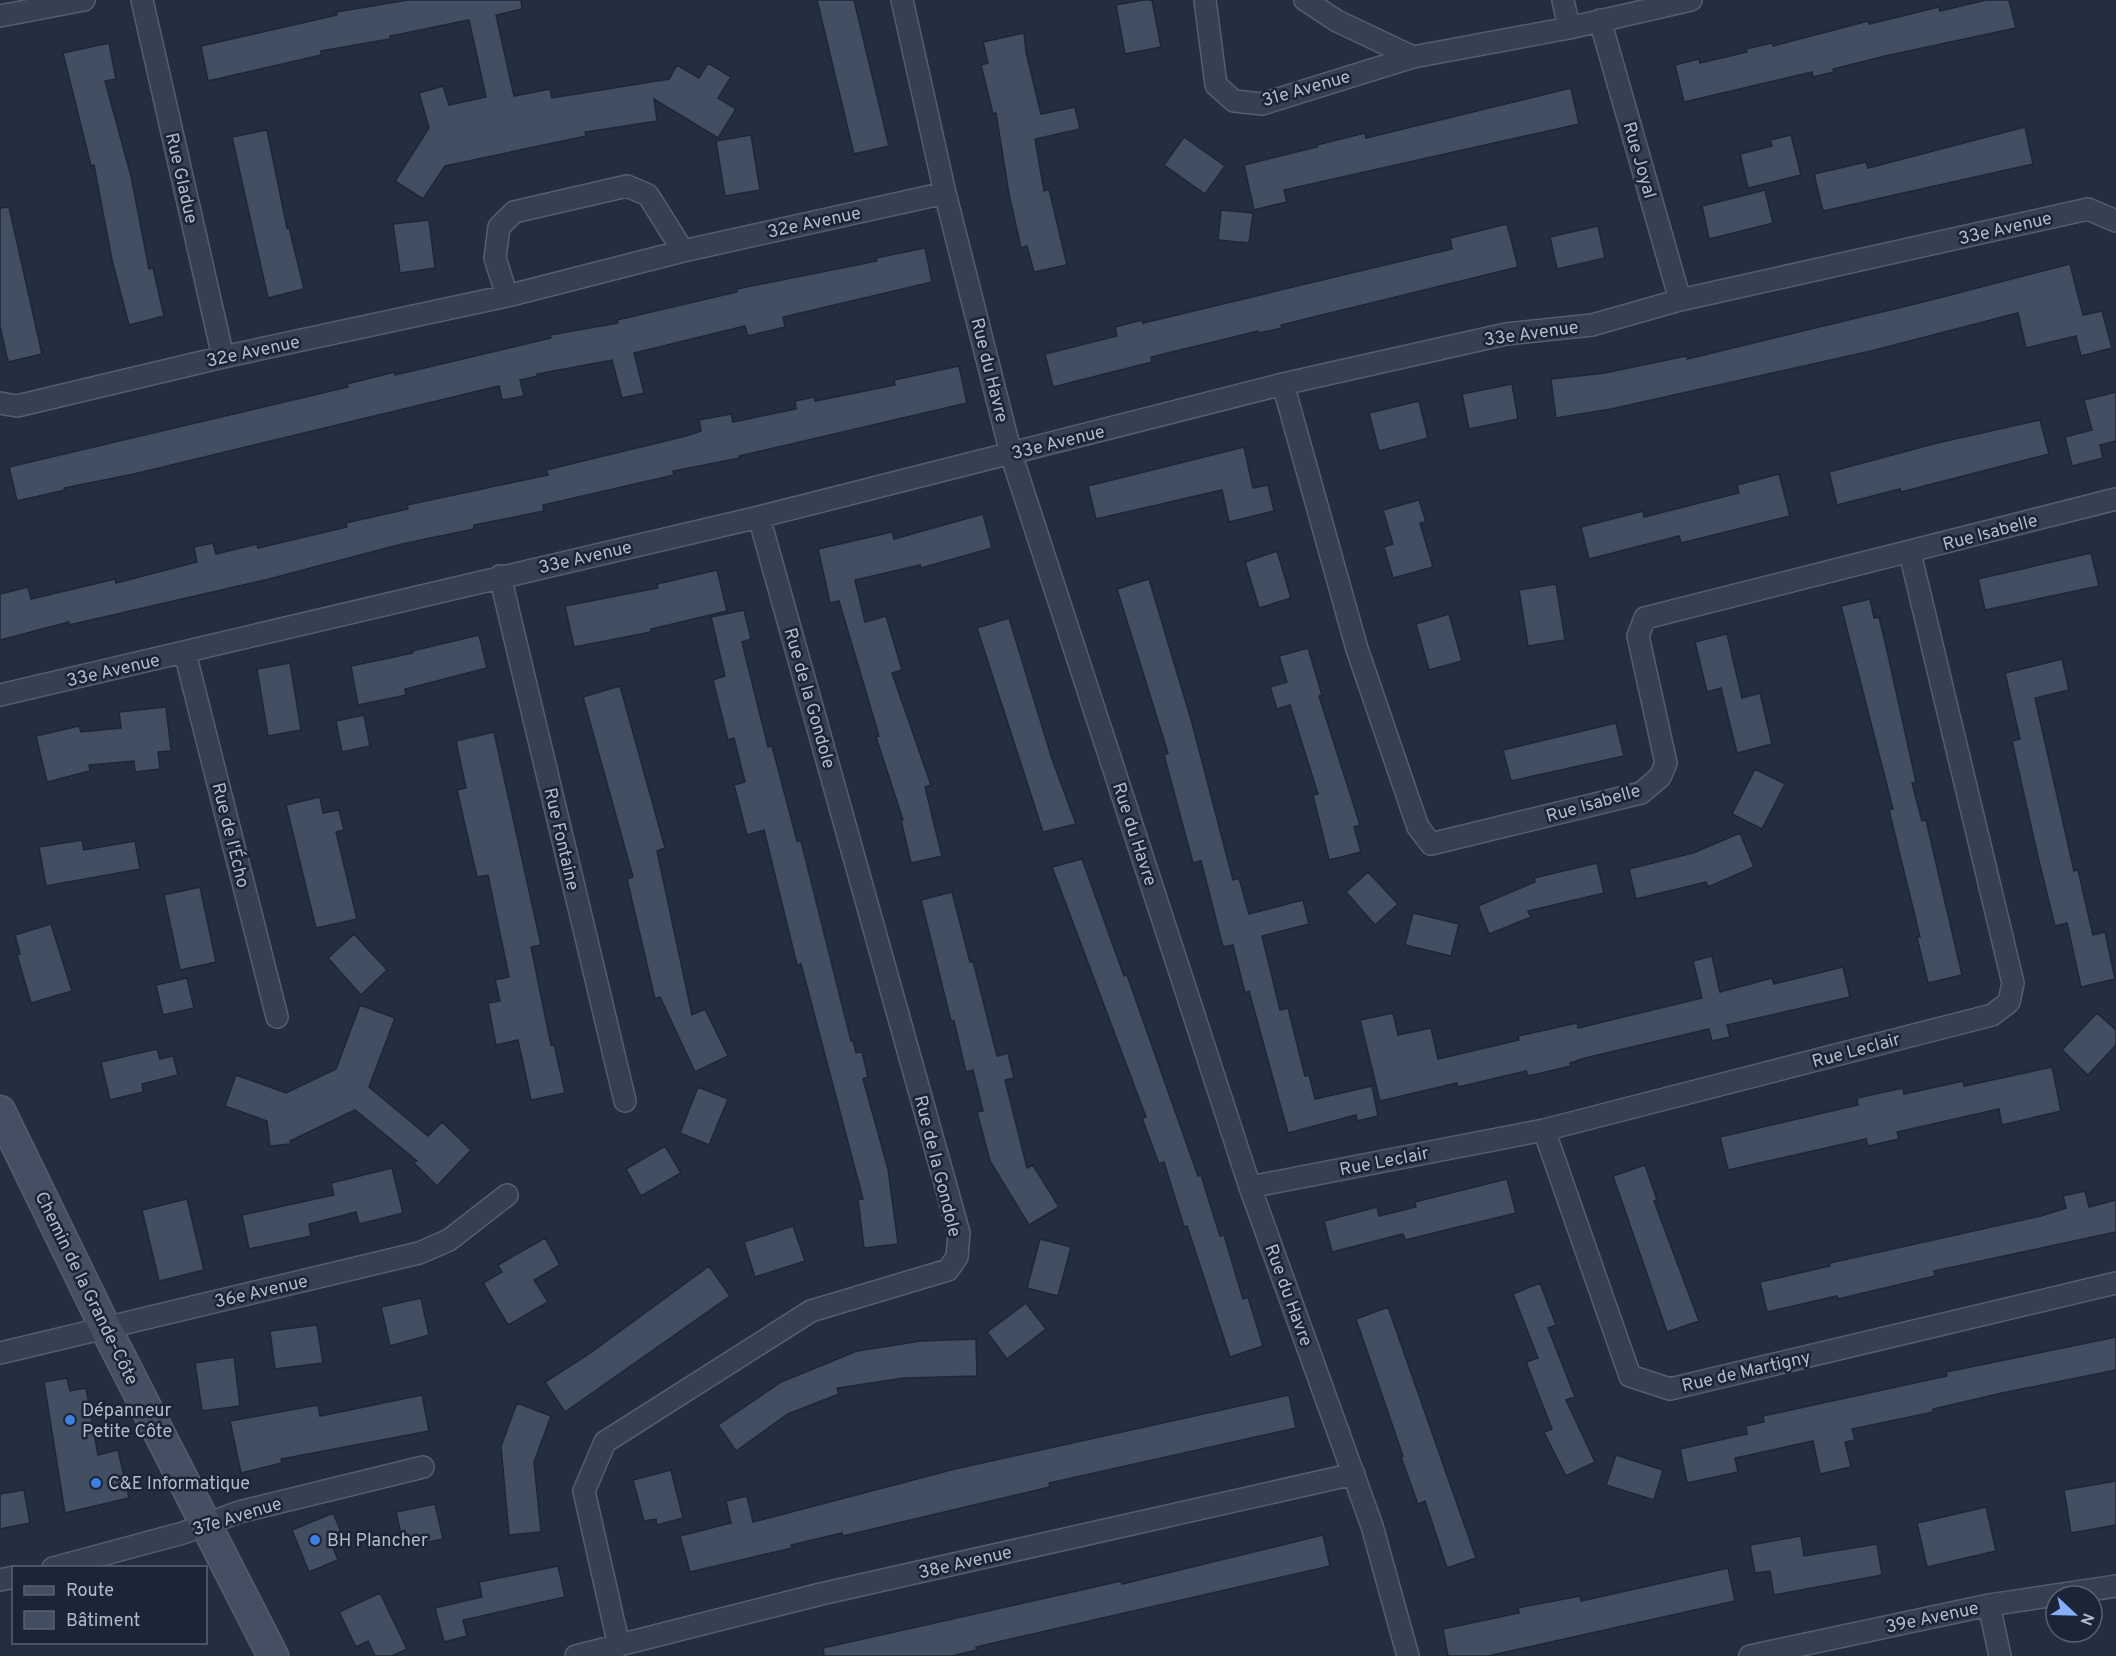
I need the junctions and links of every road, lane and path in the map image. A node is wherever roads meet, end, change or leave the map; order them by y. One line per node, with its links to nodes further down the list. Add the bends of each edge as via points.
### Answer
1 (84, 0): 8 (street)
2 (142, 0): 17 (street, Rue Gladue)
3 (902, 0): 12 (street, Rue du Havre)
4 (1205, 0): 11 (street, 31e Avenue, via 1216,85 1234,100 1262,104)
5 (1305, 0): 11 (street, via 1337,21)
6 (1563, 0): 10 (street)
7 (1691, 0): 9 (street, 31e Avenue)
8 (0, 16)
9 (1600, 20): 10 (street, 31e Avenue); 16 (street, Rue Joyal)
10 (1569, 28): 11 (street, 31e Avenue)
11 (1413, 57)
12 (945, 192): 14 (street, 32e Avenue); 20 (street, Rue du Havre)
13 (2116, 221): 16 (street, 33e Avenue, via 2088,209)
14 (683, 250): 15 (street, 32e Avenue); 15 (street, via 648,195 627,186 514,212 499,227 495,258)
15 (507, 296): 17 (street, 32e Avenue)
16 (1680, 300): 18 (street, 33e Avenue, via 1592,325 1506,334)
17 (223, 357): 19 (street, 32e Avenue, via 17,406)
18 (1283, 384): 20 (street, 33e Avenue); 23 (street, Rue Isabelle, via 1357,649 1418,826 1431,844 1641,793 1660,777 1666,763 1638,636 1645,618)
19 (0, 403)
20 (1011, 454): 22 (street, 33e Avenue); 31 (street, Rue du Havre)
21 (2116, 499): 23 (street, Rue Isabelle)
22 (759, 517): 24 (street, 33e Avenue); 42 (street, Rue de la Gondole, via 959,1233 957,1257 948,1270 811,1311 605,1442 584,1491)
23 (1910, 553): 30 (street, Rue Leclair, via 2013,982 2009,1002 1992,1015)
24 (500, 576): 25 (street, 33e Avenue); 28 (street, Rue Fontaine)
25 (185, 653): 26 (street, 33e Avenue); 27 (street, Rue de l'Écho)
26 (0, 695)
27 (278, 1017)
28 (625, 1101)
29 (2, 1121): 34 (main road, Chemin de la Grande-Côte)
30 (1544, 1130): 31 (street, Rue Leclair); 33 (street, Rue de Martigny, via 1630,1376 1670,1389)
31 (1250, 1187): 37 (street, Rue du Havre)
32 (507, 1195): 34 (street, 36e Avenue, via 449,1240 419,1253)
33 (2116, 1283)
34 (105, 1327): 35 (street, 36e Avenue); 38 (main road, Chemin de la Grande-Côte)
35 (0, 1353)
36 (423, 1467): 38 (street, 37e Avenue, via 239,1512)
37 (1354, 1474): 42 (street, 38e Avenue, via 821,1594); 45 (street, Rue du Havre)
38 (205, 1524): 39 (street, 37e Avenue); 43 (main road, Chemin de la Grande-Côte)
39 (60, 1566)
40 (2116, 1586): 41 (street, 39e Avenue)
41 (1989, 1605): 46 (street, 39e Avenue); 47 (street)
42 (619, 1646): 44 (street, 38e Avenue)
43 (273, 1656)
44 (576, 1656)
45 (1408, 1656)
46 (1750, 1656)
47 (2000, 1656)

